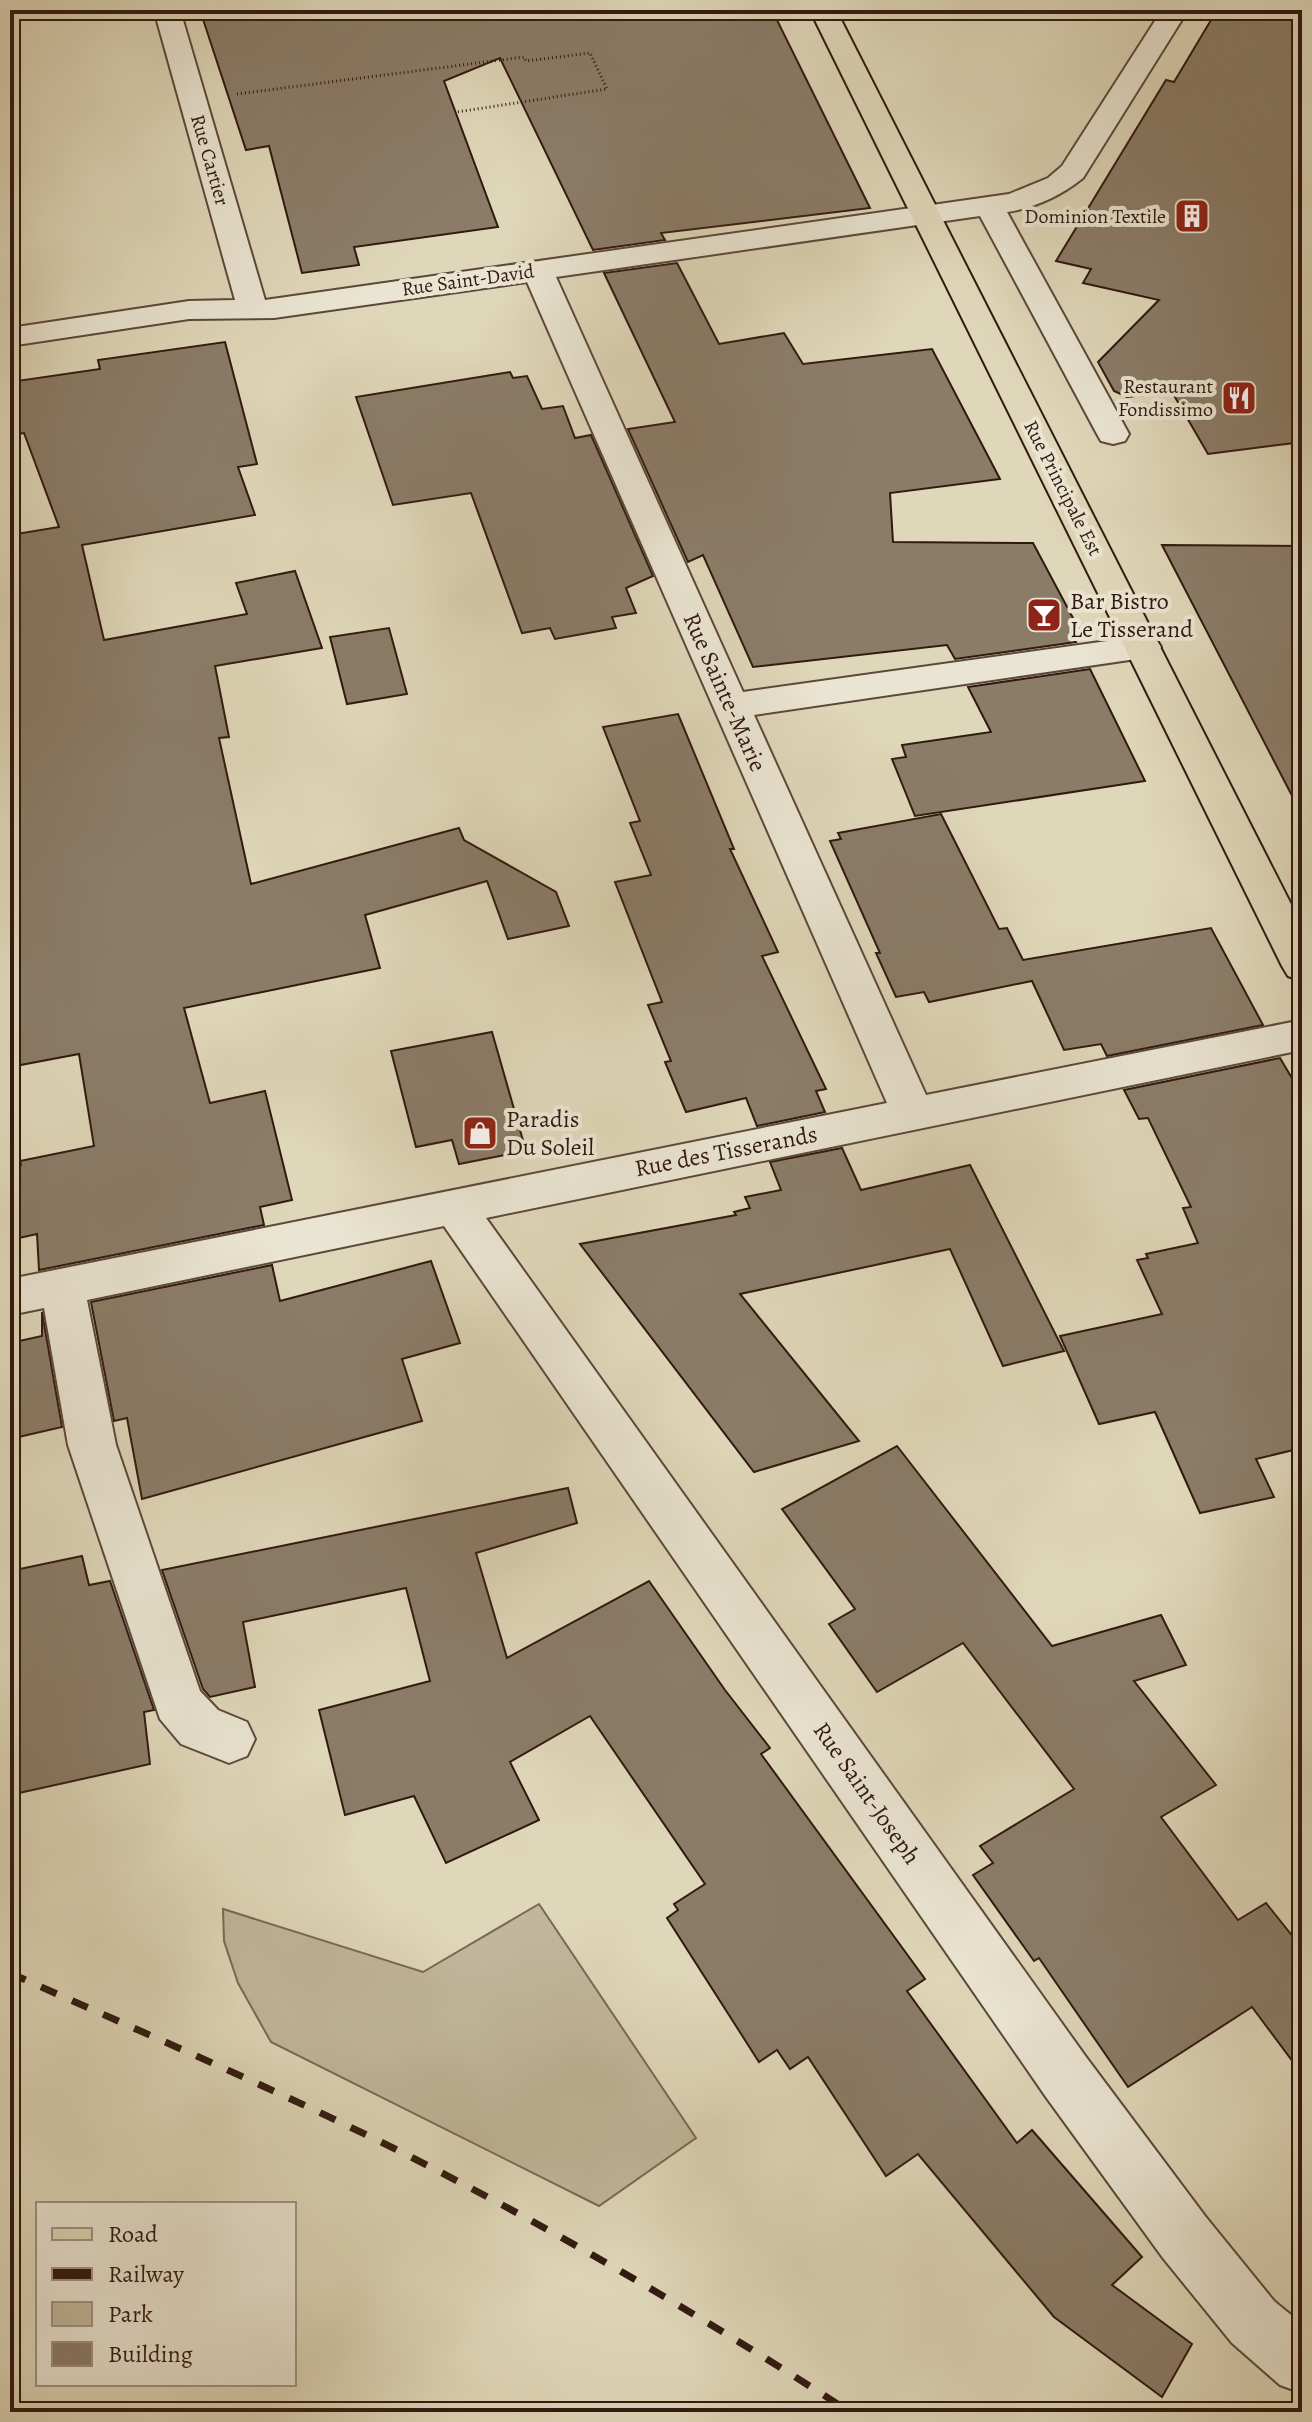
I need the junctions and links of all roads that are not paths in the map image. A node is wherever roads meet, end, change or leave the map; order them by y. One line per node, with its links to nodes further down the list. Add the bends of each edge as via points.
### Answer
1 (167, 10): 7 (street, Rue Cartier)
2 (823, 10): 5 (main road, Rue Principale Est)
3 (1175, 10): 4 (street, Rue Saint-David, via 1073,172 1039,194)
4 (990, 207): 5 (street, Rue Saint-David); 9 (street)
5 (925, 214): 6 (street, Rue Saint-David); 10 (main road, Rue Principale Est)
6 (537, 270): 7 (street, Rue Saint-David); 11 (street, Rue Sainte-Marie)
7 (253, 310): 8 (street, Rue Saint-David, via 189,310)
8 (10, 337)
9 (1113, 434)
10 (1143, 647): 11 (street); 12 (main road, Rue Principale Est)
11 (731, 706): 14 (street, Rue Sainte-Marie)
12 (1302, 966)
13 (1302, 1035): 14 (street, Rue des Tisserands)
14 (913, 1114): 15 (street, Rue des Tisserands)
15 (453, 1205): 16 (street, Rue des Tisserands); 19 (street, Rue Saint-Joseph, via 1075,2089 1253,2322)
16 (62, 1286): 17 (street, Rue des Tisserands); 18 (street, via 92,1445 178,1702 201,1730)
17 (10, 1297)
18 (229, 1739)
19 (1302, 2363)

